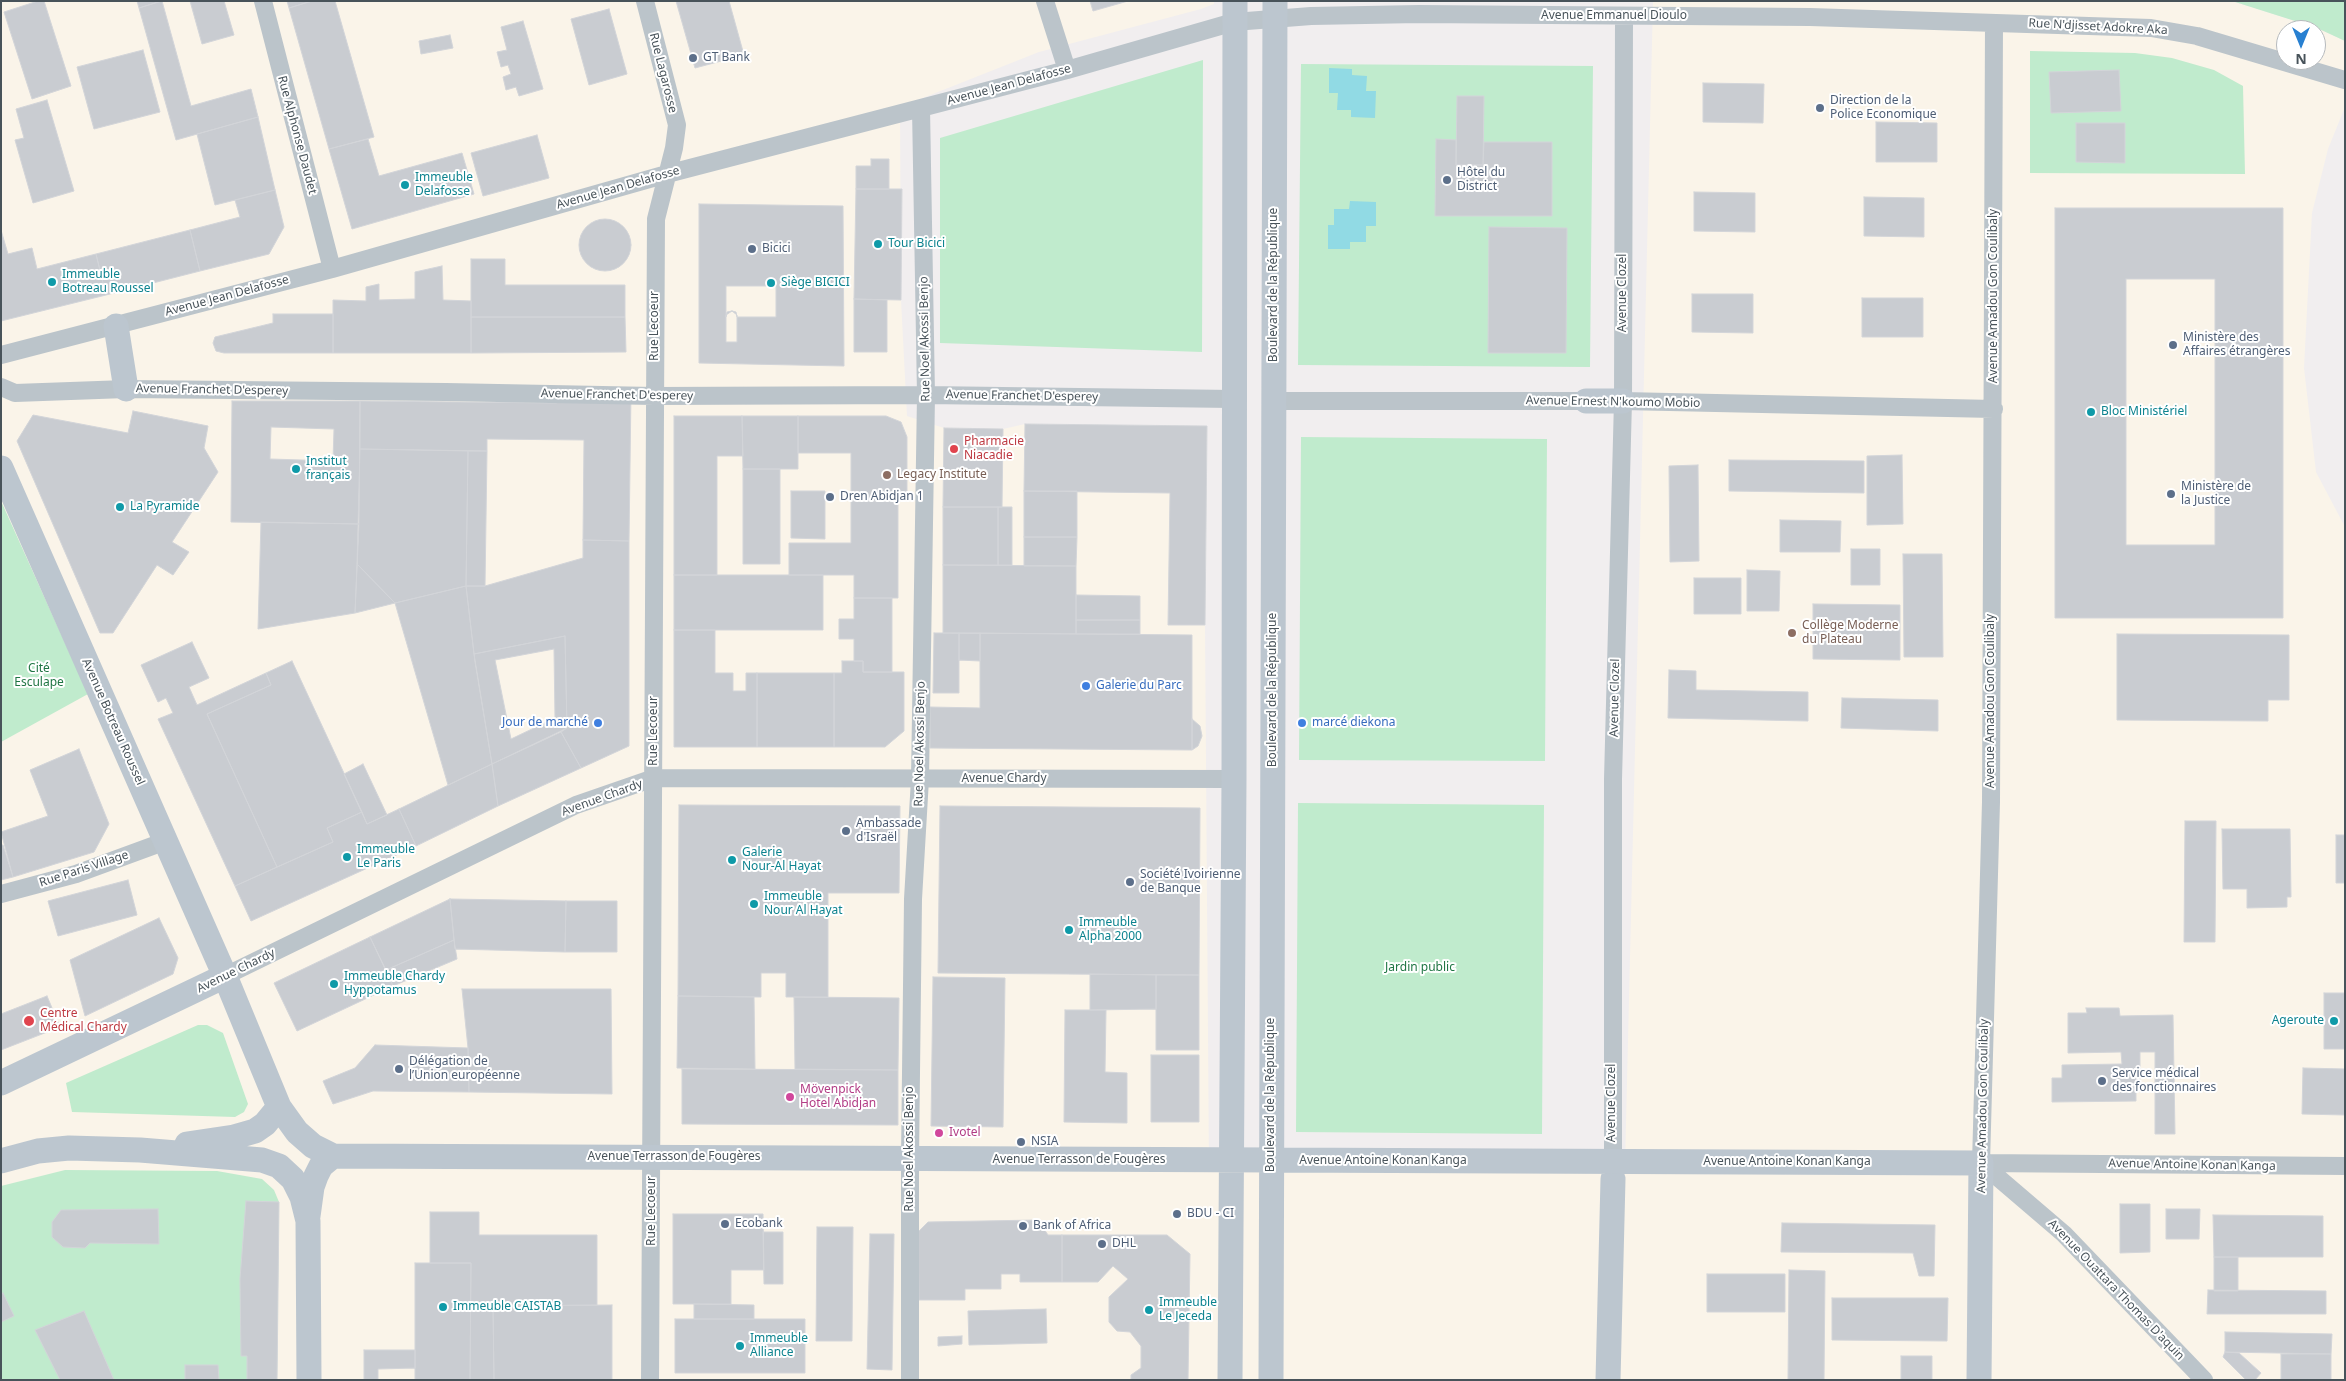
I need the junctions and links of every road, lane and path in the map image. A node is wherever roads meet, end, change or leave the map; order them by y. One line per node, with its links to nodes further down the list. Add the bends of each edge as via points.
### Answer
1 (263, 1): 12 (street, Rue Alphonse Daudet)
2 (645, 1): 11 (street, Rue Lagarosse, via 677,125)
3 (1045, 1): 8 (street)
4 (1275, 10): 5 (street, Avenue Emmanuel Dioulo); 6 (street, Avenue Emmanuel Dioulo); 20 (street, Boulevard de la République)
5 (1235, 11): 8 (street, Avenue Jean Delafosse); 19 (street)
6 (1624, 17): 7 (street, Avenue Emmanuel Dioulo, via 1810,17); 22 (street, Avenue Clozel)
7 (1994, 23): 9 (street, Rue N'djisset Adokre Aka, via 2160,29 2252,51); 23 (street, Avenue Amadou Gon Coulibaly)
8 (1067, 70): 10 (street, Avenue Jean Delafosse)
9 (2345, 80)
10 (921, 108): 11 (street, Avenue Jean Delafosse); 17 (street, Rue Noel Akossi Benjo)
11 (667, 174): 12 (street, Avenue Jean Delafosse); 18 (street, Rue Lecoeur, via 656,219)
12 (332, 269): 13 (street, Avenue Jean Delafosse)
13 (116, 326): 14 (street, Avenue Jean Delafosse); 16 (street)
14 (1, 355)
15 (1, 387): 16 (street, Avenue Franchet D'esperey, via 15,393)
16 (126, 389): 18 (street, Avenue Franchet D'esperey)
17 (926, 395): 18 (street, Avenue Franchet D'esperey); 19 (street, Avenue Franchet D'esperey); 26 (street, Rue Noel Akossi Benjo)
18 (654, 396): 25 (street, Rue Lecoeur)
19 (1233, 399): 20 (street, Avenue Ernest N'koumo Mobio); 27 (street)
20 (1272, 401): 21 (street, Avenue Ernest N'koumo Mobio); 37 (street, Boulevard de la République)
21 (1586, 401): 22 (street, Avenue Ernest N'koumo Mobio)
22 (1623, 401): 23 (street, Avenue Ernest N'koumo Mobio); 42 (street, Avenue Clozel, via 1613,779)
23 (1994, 409): 40 (street, Avenue Amadou Gon Coulibaly, via 1991,802)
24 (1, 468): 28 (street, Avenue Botreau Roussel)
25 (654, 778): 26 (street, Avenue Chardy); 30 (street, Avenue Chardy, via 576,805); 35 (street, Rue Lecoeur)
26 (920, 779): 27 (street, Avenue Chardy); 36 (street, Rue Noel Akossi Benjo, via 914,899)
27 (1234, 779): 39 (street)
28 (166, 841): 29 (street, Rue Paris Village, via 76,874); 30 (street, Avenue Botreau Roussel)
29 (1, 894)
30 (225, 976): 31 (street, Avenue Chardy); 32 (street, Avenue Terrasson de Fougères)
31 (1, 1083)
32 (280, 1107): 33 (street, via 255,1131); 34 (street, Avenue Terrasson de Fougères, via 297,1132 313,1146)
33 (140, 1150): 38 (street, via 69,1148 38,1151); 43 (street, via 262,1160 280,1166 293,1179)
34 (333, 1156): 35 (street, Avenue Terrasson de Fougères); 43 (street, via 321,1166 316,1176)
35 (652, 1156): 36 (street, Avenue Terrasson de Fougères); 45 (street, Rue Lecoeur)
36 (910, 1160): 39 (street, Avenue Terrasson de Fougères); 46 (street, Rue Noel Akossi Benjo)
37 (1271, 1160): 39 (street, Avenue Antoine Konan Kanga); 42 (street, Avenue Antoine Konan Kanga); 48 (street, Boulevard de la République)
38 (1, 1161)
39 (1230, 1161): 47 (street)
40 (1981, 1163): 41 (street, Avenue Antoine Konan Kanga); 42 (street, Avenue Antoine Konan Kanga); 50 (street, Avenue Amadou Gon Coulibaly); 51 (street, Avenue Ouattara Thomas D'aquin, via 2064,1234)
41 (2345, 1166)
42 (1613, 1170): 49 (street, Avenue Clozel)
43 (308, 1221): 44 (street)
44 (309, 1380)
45 (650, 1380)
46 (910, 1380)
47 (1230, 1380)
48 (1271, 1380)
49 (1608, 1380)
50 (1980, 1380)
51 (2204, 1380)

